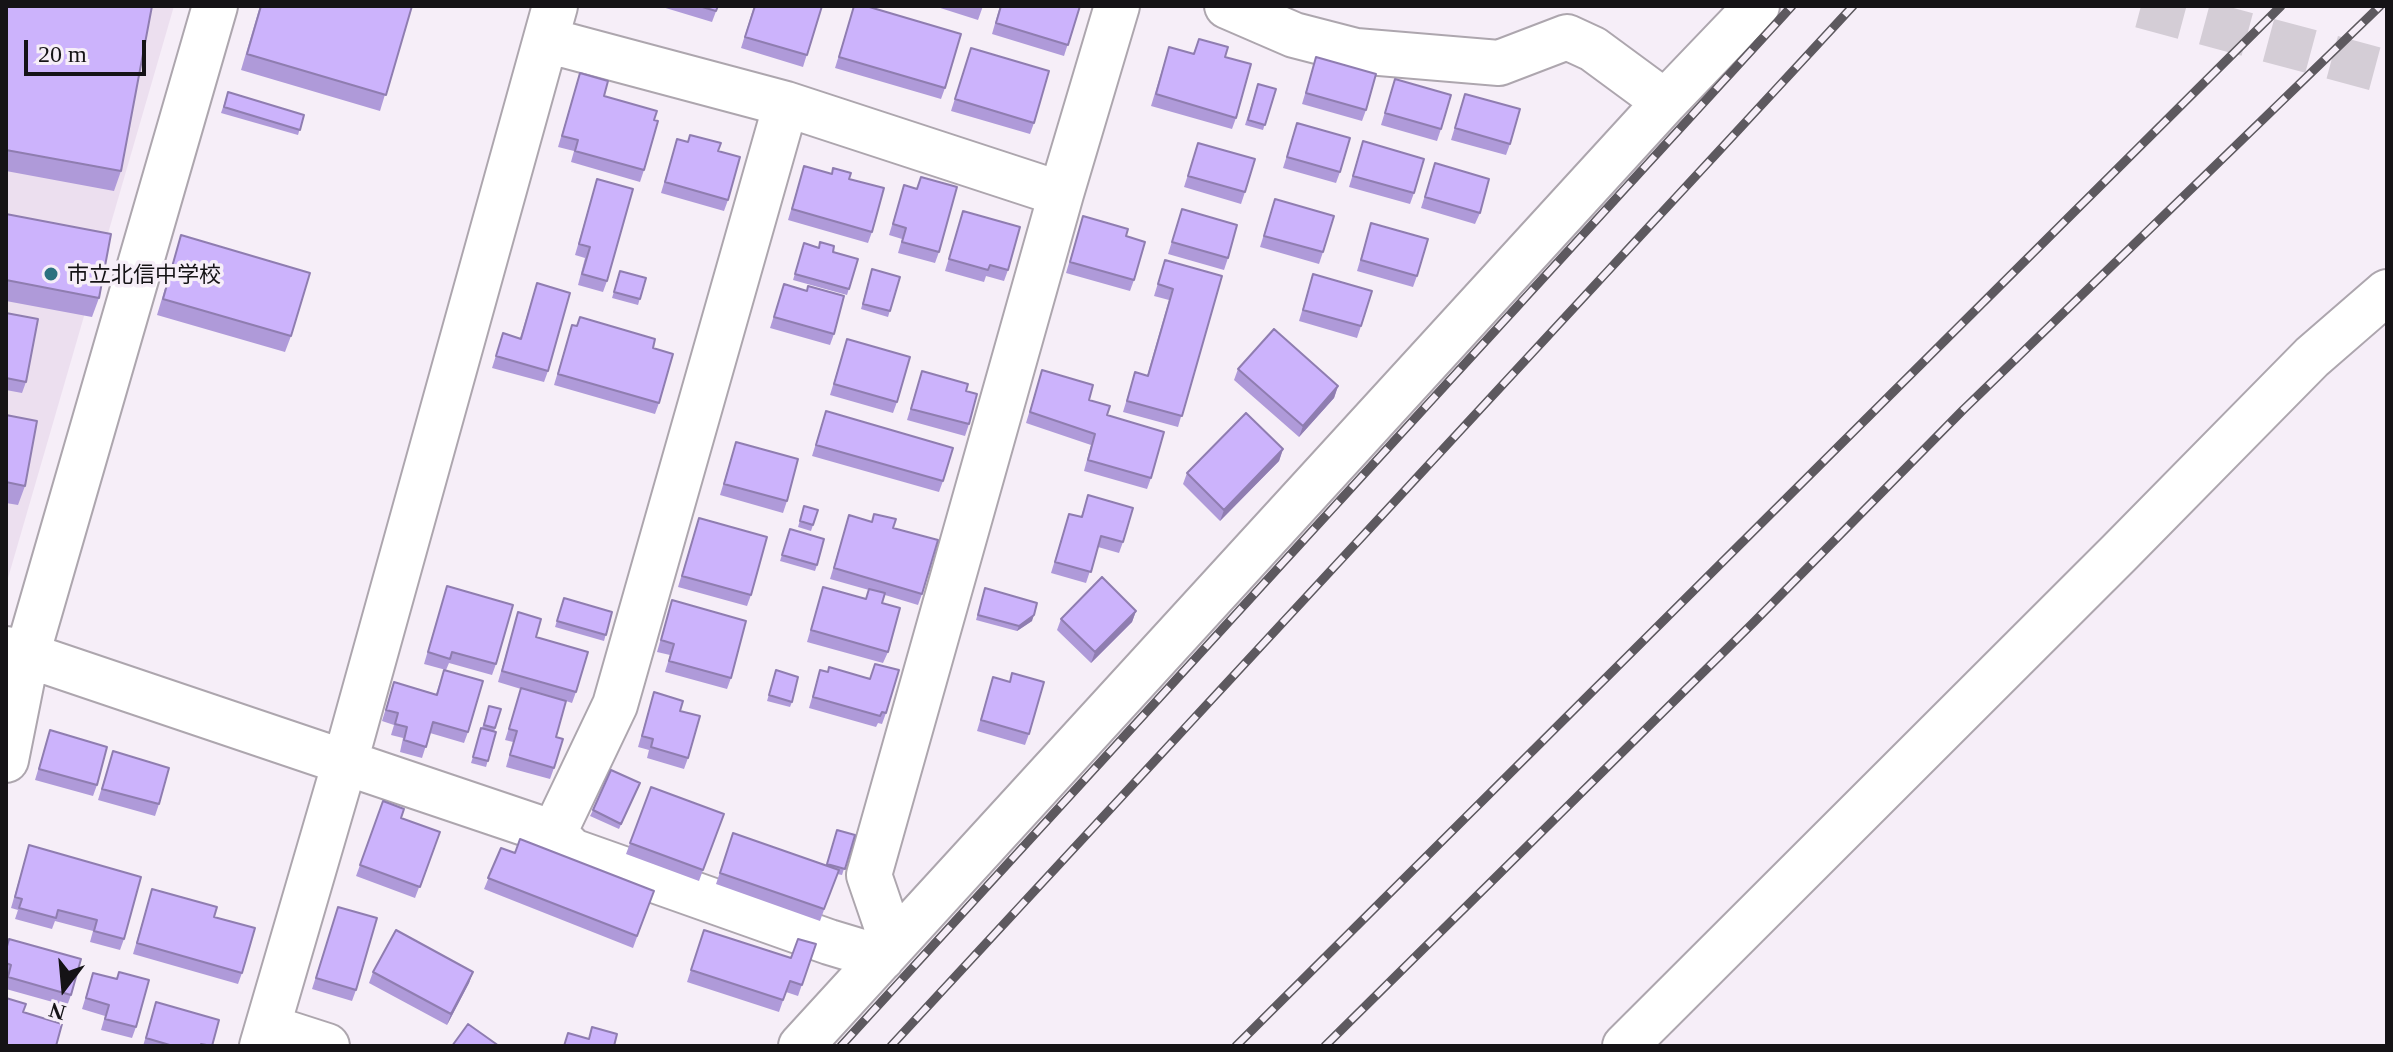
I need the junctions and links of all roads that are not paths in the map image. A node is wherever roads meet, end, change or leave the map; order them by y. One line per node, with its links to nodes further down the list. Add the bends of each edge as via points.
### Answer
1 (215, 6): 10 (street)
2 (1117, 6): 8 (street)
3 (1227, 6): 6 (street, via 1294,35 1370,53 1499,63 1567,37 1593,49)
4 (1757, 6): 6 (street)
5 (550, 23): 7 (street); 12 (street)
6 (1665, 102): 14 (street)
7 (786, 104): 8 (street); 13 (street, via 615,705)
8 (1061, 194): 14 (street, via 869,875)
9 (2387, 292): 18 (street, via 2312,357)
10 (16, 652): 11 (street); 12 (street)
11 (6, 760)
12 (345, 762): 13 (street); 15 (street)
13 (554, 833): 14 (street, via 572,851 829,942)
14 (888, 952): 17 (street)
15 (265, 1036): 16 (street)
16 (327, 1046)
17 (801, 1046)
18 (1625, 1046)

